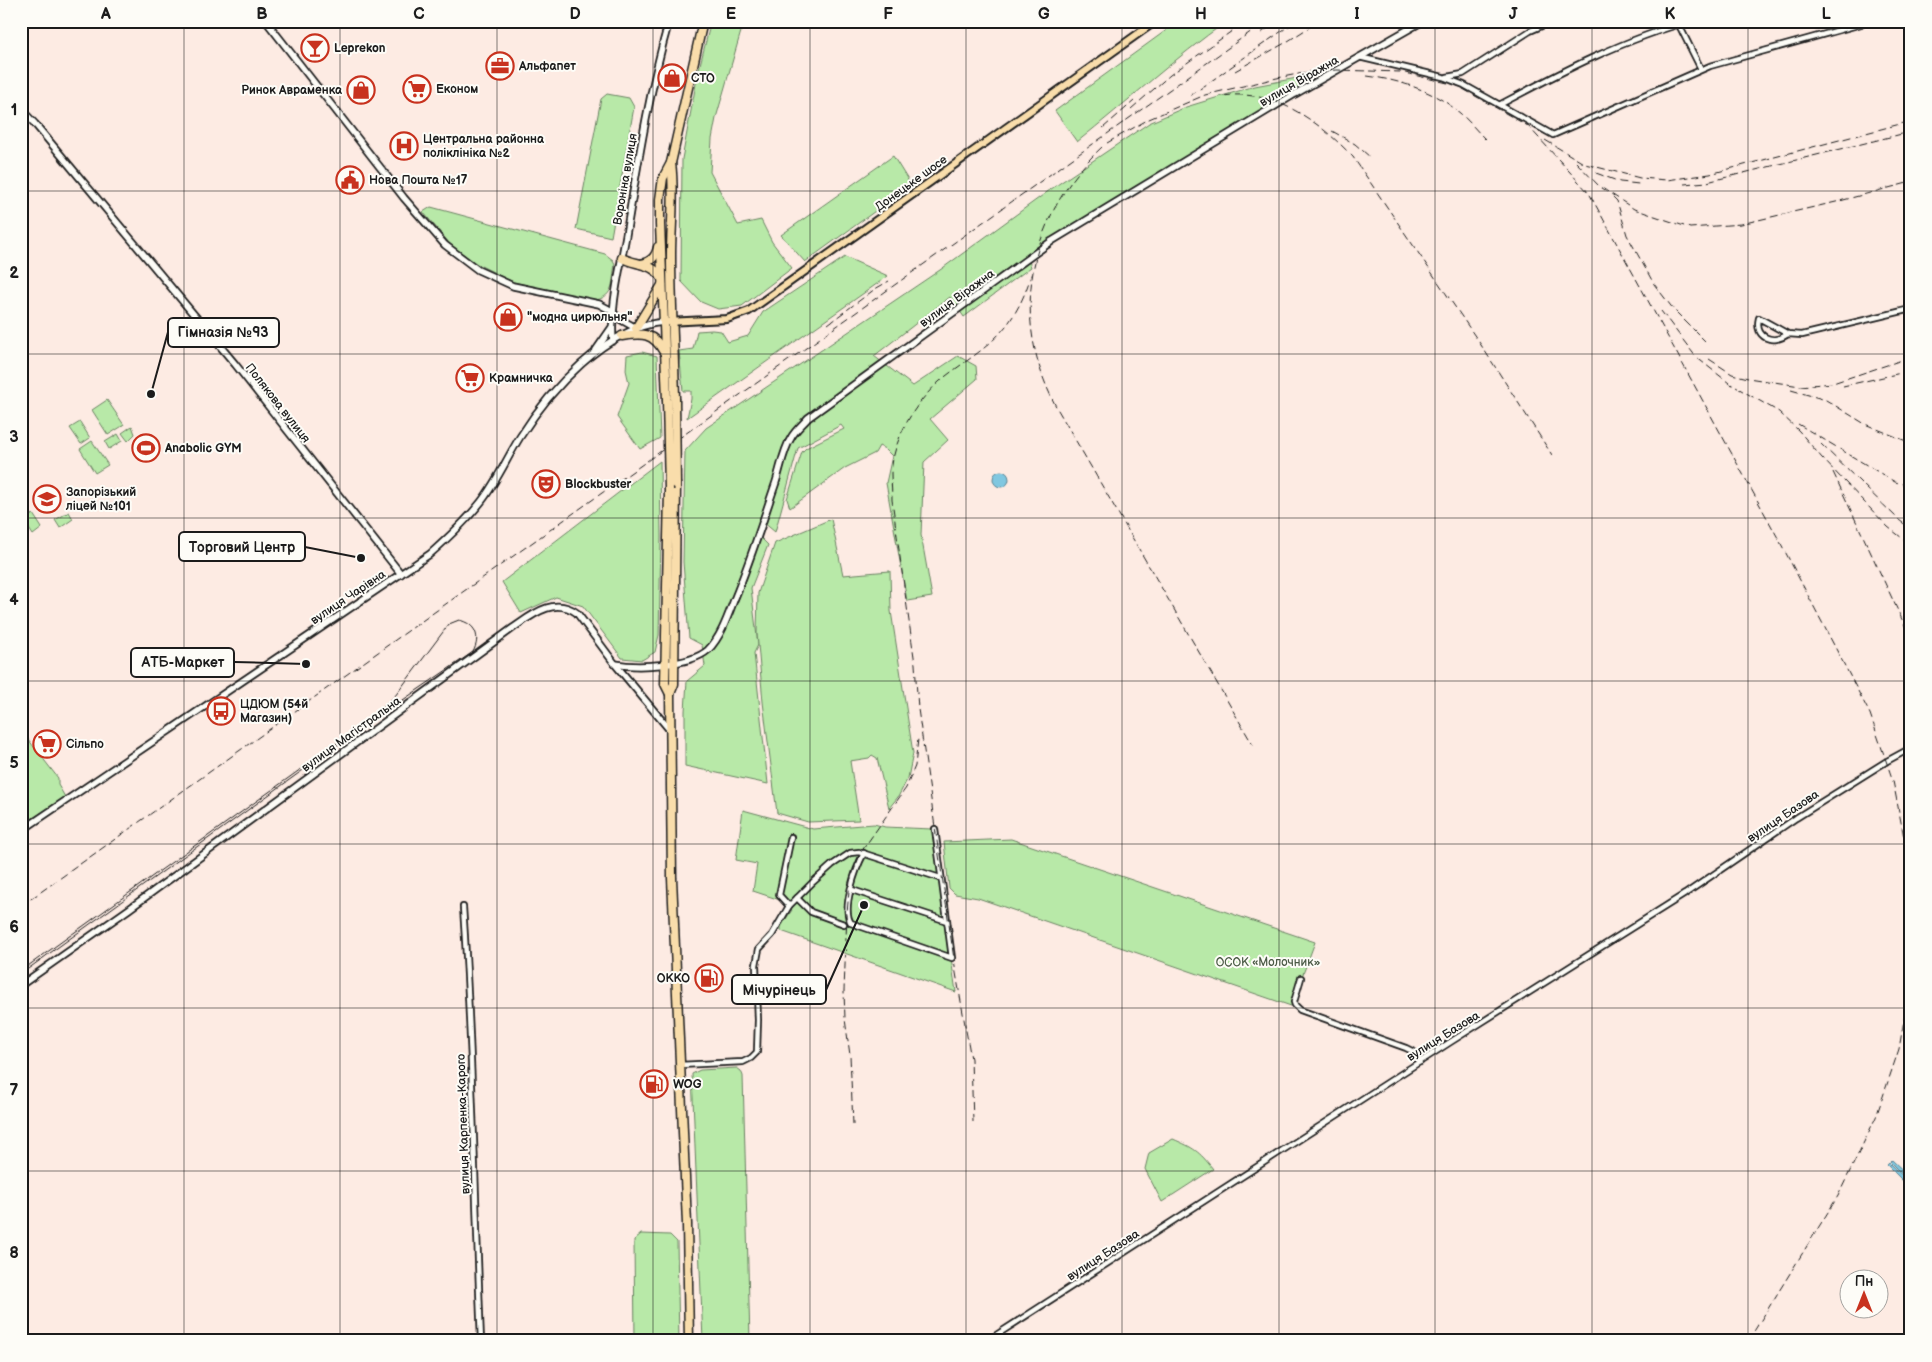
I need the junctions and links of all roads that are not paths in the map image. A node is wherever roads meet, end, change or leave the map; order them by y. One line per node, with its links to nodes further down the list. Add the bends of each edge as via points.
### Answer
1 (266, 21): 23 (main road, via 404,198 445,245 478,270 514,286 599,304)
2 (668, 21): 19 (main road, Вороніна вулиця, via 642,138)
3 (703, 21): 17 (highway)
4 (1156, 21): 24 (main road, Донецьке шосе, via 749,311 727,319)
5 (1423, 21): 10 (main road, вулиця Віражна)
6 (1553, 21): 12 (street, via 1530,31)
7 (1691, 21): 9 (street)
8 (1872, 21): 11 (street)
9 (1678, 23): 11 (street); 15 (street, via 1562,72)
10 (1359, 57): 13 (street); 36 (main road, вулиця Віражна, via 1052,241 808,418 790,438 747,568 724,625 707,650 690,660)
11 (1701, 70): 15 (street, via 1554,134)
12 (1463, 74): 13 (street); 14 (street)
13 (1443, 77): 14 (street)
14 (1464, 85): 15 (street)
15 (1501, 104)
16 (21, 109): 34 (main road, Полякова вулиця, via 235,364)
17 (671, 163): 18 (highway, via 663,178 660,198); 24 (highway)
18 (660, 239): 20 (highway, via 654,258); 21 (highway)
19 (622, 258): 20 (highway); 23 (main road, Вороніна вулиця)
20 (639, 265): 21 (highway, via 655,270)
21 (661, 281): 25 (highway); 27 (highway)
22 (1911, 309): 28 (street, via 1809,334)
23 (612, 311): 26 (main road, Вороніна вулиця); 27 (main road)
24 (673, 321): 25 (main road, Донецьке шосе); 33 (highway)
25 (664, 322): 27 (main road, вулиця Чарівна); 31 (highway)
26 (612, 326): 30 (main road, Вороніна вулиця); 32 (main road)
27 (636, 328): 29 (main road, вулиця Чарівна)
28 (1788, 334): 28 (street, via 1770,323 1759,318 1762,337 1772,340)
29 (622, 336): 30 (main road, вулиця Чарівна); 31 (highway, via 644,334 653,338)
30 (614, 341): 32 (main road, вулиця Чарівна)
31 (665, 354): 33 (highway)
32 (592, 356): 34 (main road, вулиця Чарівна, via 554,392 530,422 482,501 438,548)
33 (671, 399): 35 (highway, bridge); 36 (highway, bridge, via 676,484)
34 (401, 574): 42 (main road, вулиця Чарівна)
35 (665, 663): 36 (main road, вулиця Віражна); 37 (main road, вулиця Віражна); 38 (highway, via 665,684)
36 (674, 663): 38 (highway, via 674,684)
37 (615, 664): 39 (main road, вулиця Магістральна); 53 (main road, вулиця Магістральна, via 572,609 560,605 533,614)
38 (670, 694): 39 (highway)
39 (670, 729): 55 (highway)
40 (1911, 748): 54 (street, вулиця Базова, via 1796,818 1685,894)
41 (935, 829): 45 (street)
42 (21, 831)
43 (791, 837): 48 (street, via 779,894)
44 (864, 853): 45 (street); 47 (street, via 850,853 832,865); 50 (street, via 852,880 848,916 851,923 952,958)
45 (940, 878): 50 (street)
46 (852, 890): 50 (street)
47 (797, 898): 48 (street); 51 (street, via 812,912)
48 (789, 906): 55 (street, via 757,956 757,1052 743,1062)
49 (463, 907): 56 (street, вулиця Карпенка-Карого, via 470,1015)
50 (947, 921)
51 (844, 924)
52 (1301, 978): 54 (street, via 1294,1002 1300,1010 1406,1048 1414,1052)
53 (21, 985)
54 (1420, 1062): 58 (street, вулиця Базова)
55 (679, 1065): 57 (highway)
56 (481, 1341)
57 (689, 1341)
58 (987, 1341)

